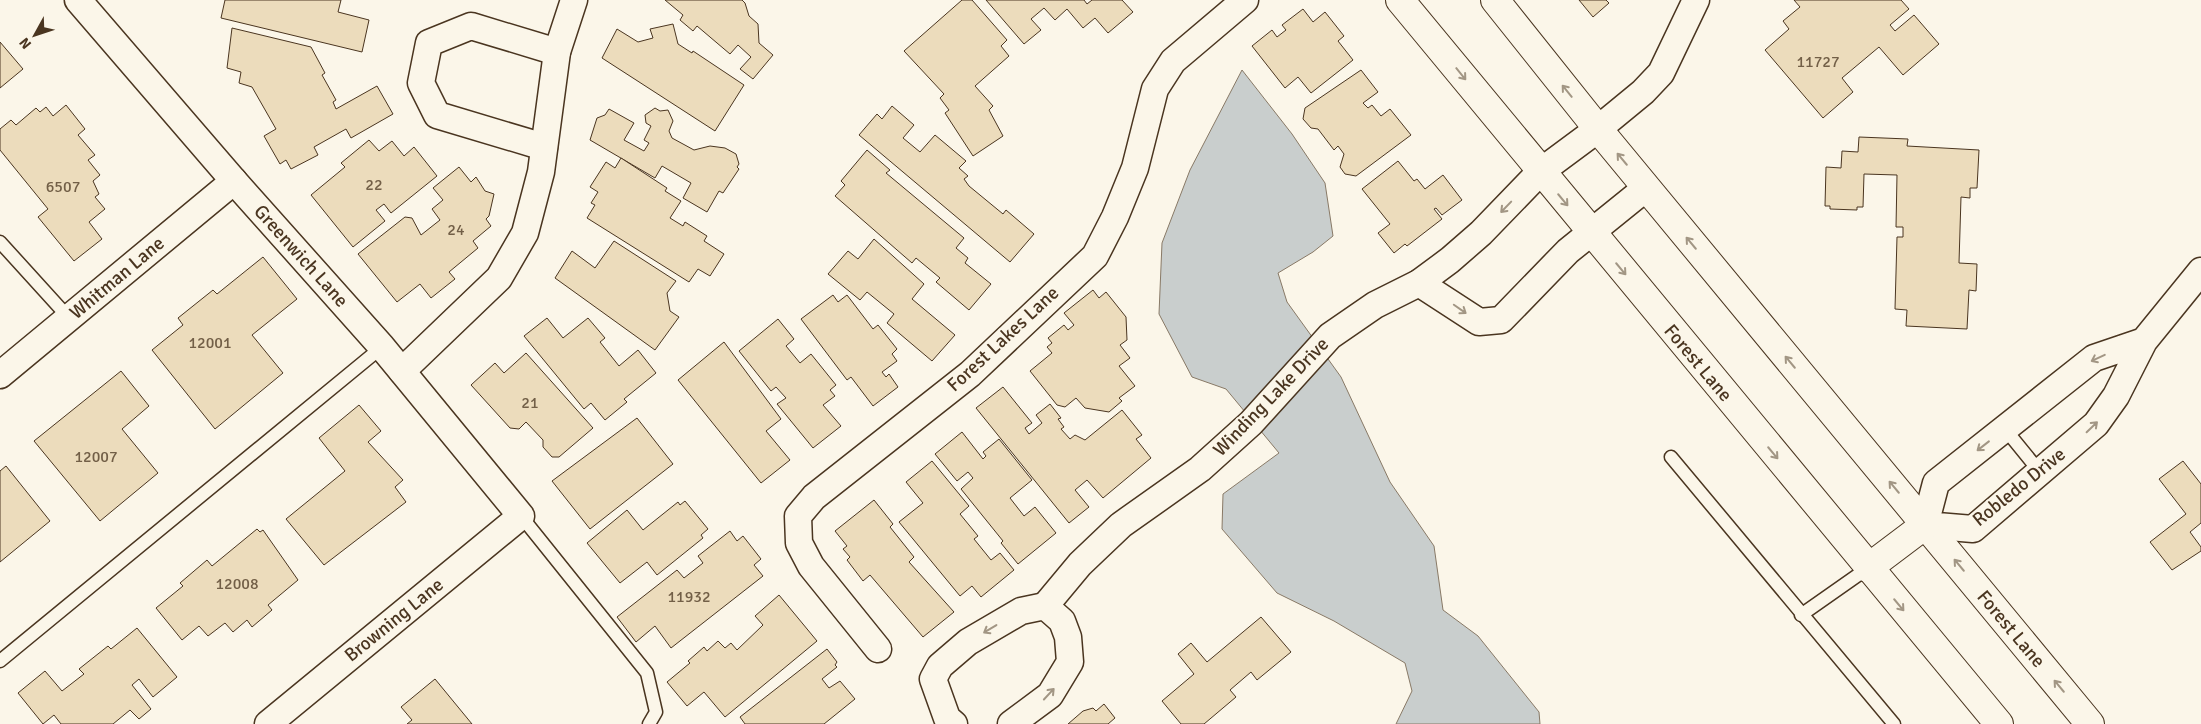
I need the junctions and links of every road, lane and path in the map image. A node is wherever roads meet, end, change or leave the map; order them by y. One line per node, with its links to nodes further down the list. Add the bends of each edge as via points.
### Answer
1 (78, 0): 11 (street, Greenwich Lane)
2 (574, 0): 7 (street)
3 (1245, 0): 30 (street, Forest Lakes Lane, via 1173,62 1155,89 1134,168 1095,256 970,374 814,497 798,516 799,543 811,566)
4 (1400, 0): 10 (main road, Forest Lane, one-way to 10)
5 (1495, 0): 8 (main road, Forest Lane, one-way to 5)
6 (1696, 0): 8 (street, Winding Lake Drive, via 1660,73 1643,92)
7 (557, 52): 9 (street); 9 (street, via 470,26 429,43 421,83 437,115)
8 (1598, 129): 10 (street, Winding Lake Drive); 12 (main road, Forest Lane, one-way to 8)
9 (544, 147): 20 (street, via 525,233 499,278)
10 (1540, 172): 13 (main road, Forest Lane, one-way to 13); 16 (street, Winding Lake Drive, one-way to 16, via 1481,233)
11 (234, 181): 17 (street, Whitman Lane); 19 (street, Greenwich Lane)
12 (1646, 188): 13 (street); 26 (main road, Forest Lane, one-way to 12)
13 (1590, 232): 16 (street, one-way to 13, via 1479,322 1501,320); 27 (main road, Forest Lane, one-way to 27)
14 (0, 242): 17 (lane)
15 (2201, 271): 18 (street, Robledo Drive)
16 (1419, 283): 28 (street, Winding Lake Drive, via 1374,305 1330,336 1251,423 1200,469 1121,525 1080,564)
17 (69, 318): 21 (street, Whitman Lane)
18 (2144, 341): 22 (street, one-way to 22, via 2094,358); 24 (street, Robledo Drive, one-way to 18, via 2096,424 2116,396)
19 (382, 347): 20 (street, Greenwich Lane); 31 (lane)
20 (402, 371): 25 (street, Greenwich Lane)
21 (0, 376)
22 (2005, 429): 24 (lane); 26 (street, one-way to 26, via 1936,483)
23 (1671, 457): 29 (lane)
24 (2040, 472): 26 (street, Robledo Drive, via 1973,528)
25 (521, 516): 32 (street, Browning Lane); 33 (lane, via 647,673 656,712)
26 (1925, 525): 27 (main road); 38 (main road, Forest Lane, one-way to 26)
27 (1868, 568): 29 (lane); 37 (main road, Forest Lane, one-way to 37)
28 (1045, 606): 34 (street, one-way to 34, via 1021,611 968,642 940,666 933,679 947,718); 35 (street, one-way to 28, via 1050,695 1070,662 1068,638 1062,621)
29 (1801, 615): 36 (lane)
30 (878, 649)
31 (0, 661)
32 (268, 724)
33 (650, 724)
34 (954, 724)
35 (1011, 724)
36 (1894, 724)
37 (1999, 724)
38 (2090, 724)

